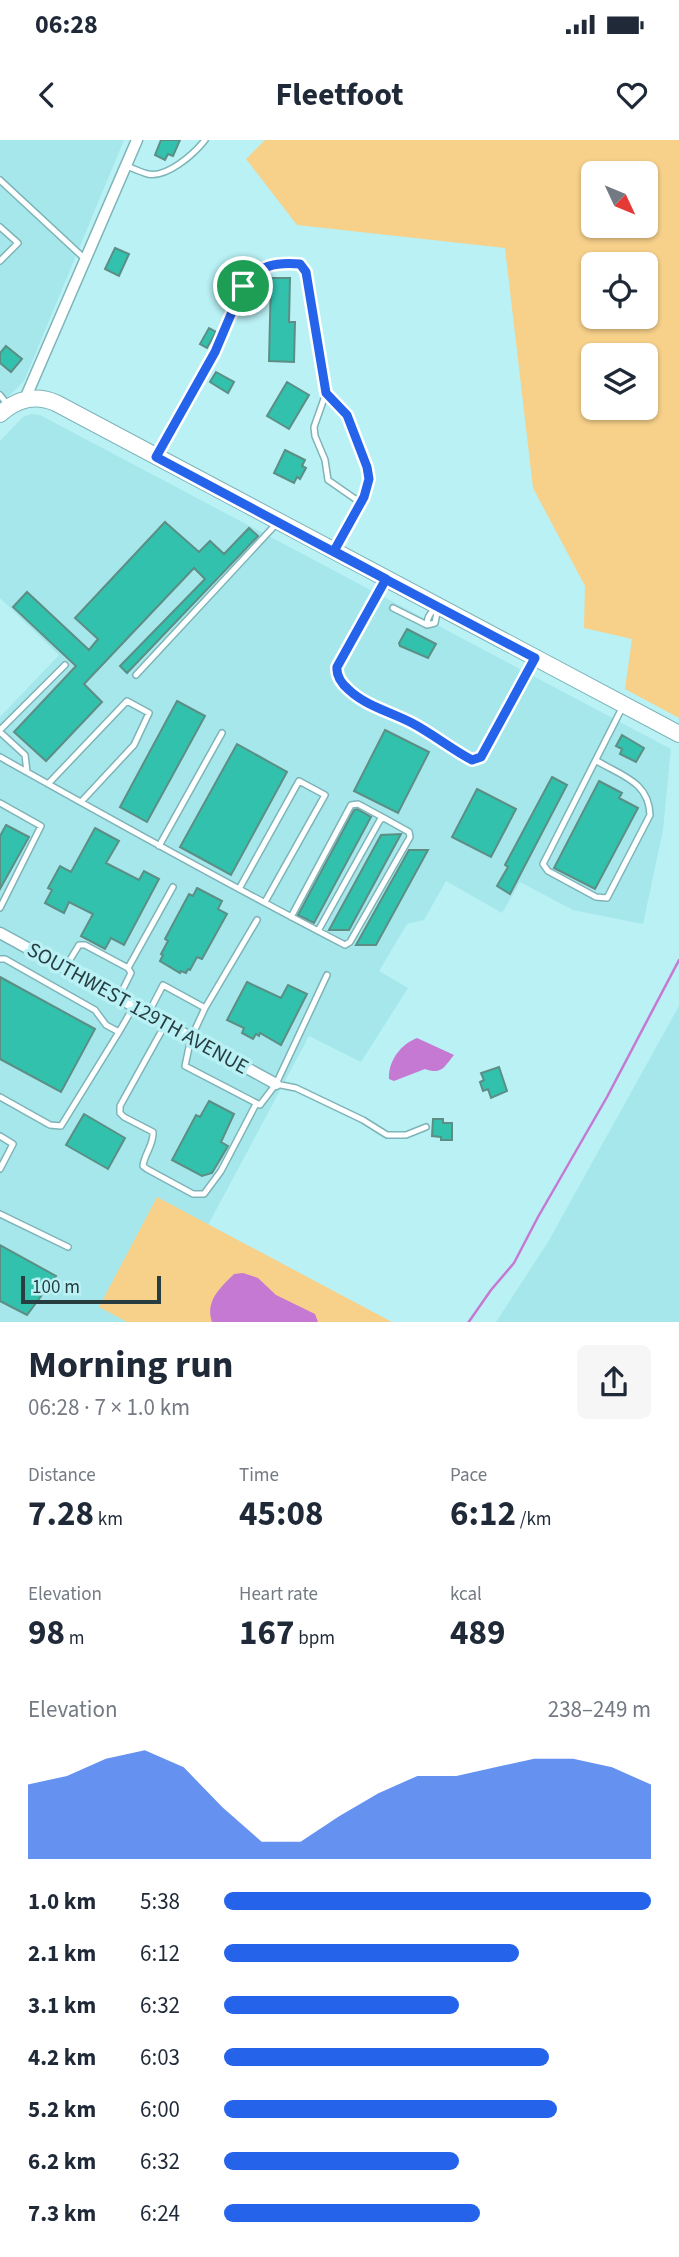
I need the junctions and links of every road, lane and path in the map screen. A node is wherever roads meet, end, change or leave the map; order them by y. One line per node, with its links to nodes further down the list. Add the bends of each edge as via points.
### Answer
1 (137, 140): 3 (street)
2 (205, 140): 3 (lane, via 164,172 150,175)
3 (126, 166): 6 (street)
4 (0, 180): 6 (lane)
5 (0, 227): 7 (lane, via 18,243)
6 (85, 259): 9 (street)
7 (0, 261)
8 (326, 393): 11 (lane, via 306,272 300,264 263,266 243,286 215,352); 12 (lane, via 347,415 367,467 368,488); 12 (lane, via 314,427 328,480)
9 (25, 399): 10 (street); 11 (street, via 57,403)
10 (3, 405)
11 (156, 457): 13 (street)
12 (361, 503): 14 (lane)
13 (278, 522): 14 (street); 20 (lane)
14 (334, 551): 15 (street)
15 (386, 579): 16 (street); 18 (lane, via 336,673 349,691 365,702 411,722 472,760 481,757)
16 (438, 607): 17 (lane, via 430,613 427,625); 18 (street)
17 (393, 608)
18 (535, 658): 21 (street)
19 (65, 665): 22 (lane)
20 (136, 675)
21 (624, 705): 24 (street); 26 (lane)
22 (0, 731): 27 (lane, via 24,755)
23 (222, 733): 32 (lane)
24 (679, 734)
25 (0, 757): 27 (lane)
26 (597, 761): 26 (lane, via 543,864 584,891 607,898 650,815 650,801 642,788)
27 (27, 772): 28 (lane)
28 (48, 784): 29 (lane); 29 (lane, via 127,701 149,713 134,745)
29 (81, 802): 32 (lane)
30 (0, 803): 36 (lane, via 41,826)
31 (384, 818): 37 (lane, via 351,805); 39 (lane); 39 (lane, via 410,836 351,942 345,945)
32 (159, 846): 34 (lane)
33 (173, 887): 43 (lane)
34 (239, 889): 35 (lane); 35 (lane, via 299,781 325,794)
35 (265, 902): 37 (lane)
36 (0, 908)
37 (291, 917): 39 (lane)
38 (257, 920): 47 (lane)
39 (318, 931)
40 (0, 933): 42 (street, SOUTHWEST 129TH AVENUE)
41 (0, 959): 50 (lane, via 95,1010 106,1025)
42 (65, 968): 43 (lane, via 74,950 85,945); 45 (street, SOUTHWEST 129TH AVENUE)
43 (128, 968): 45 (lane, via 131,973)
44 (327, 975): 52 (lane)
45 (118, 998): 46 (street, SOUTHWEST 129TH AVENUE)
46 (134, 1006): 48 (street, SOUTHWEST 129TH AVENUE); 50 (lane)
47 (205, 1008): 48 (lane, via 163,985); 51 (lane)
48 (148, 1014): 49 (street, SOUTHWEST 129TH AVENUE)
49 (166, 1023): 51 (street, SOUTHWEST 129TH AVENUE); 54 (lane, via 120,1106 124,1117 153,1132 143,1160 146,1170 193,1194 204,1194)
50 (119, 1032): 53 (lane, via 61,1126 50,1125)
51 (191, 1038): 52 (street, SOUTHWEST 129TH AVENUE); 54 (lane, via 185,1066)
52 (276, 1084): 54 (lane, via 263,1102); 55 (lane, via 296,1088 387,1135 406,1135)
53 (0, 1097)
54 (256, 1104)
55 (426, 1127)
56 (0, 1136): 57 (lane, via 13,1144)
57 (0, 1169)
58 (0, 1214): 59 (lane)
59 (68, 1247)

